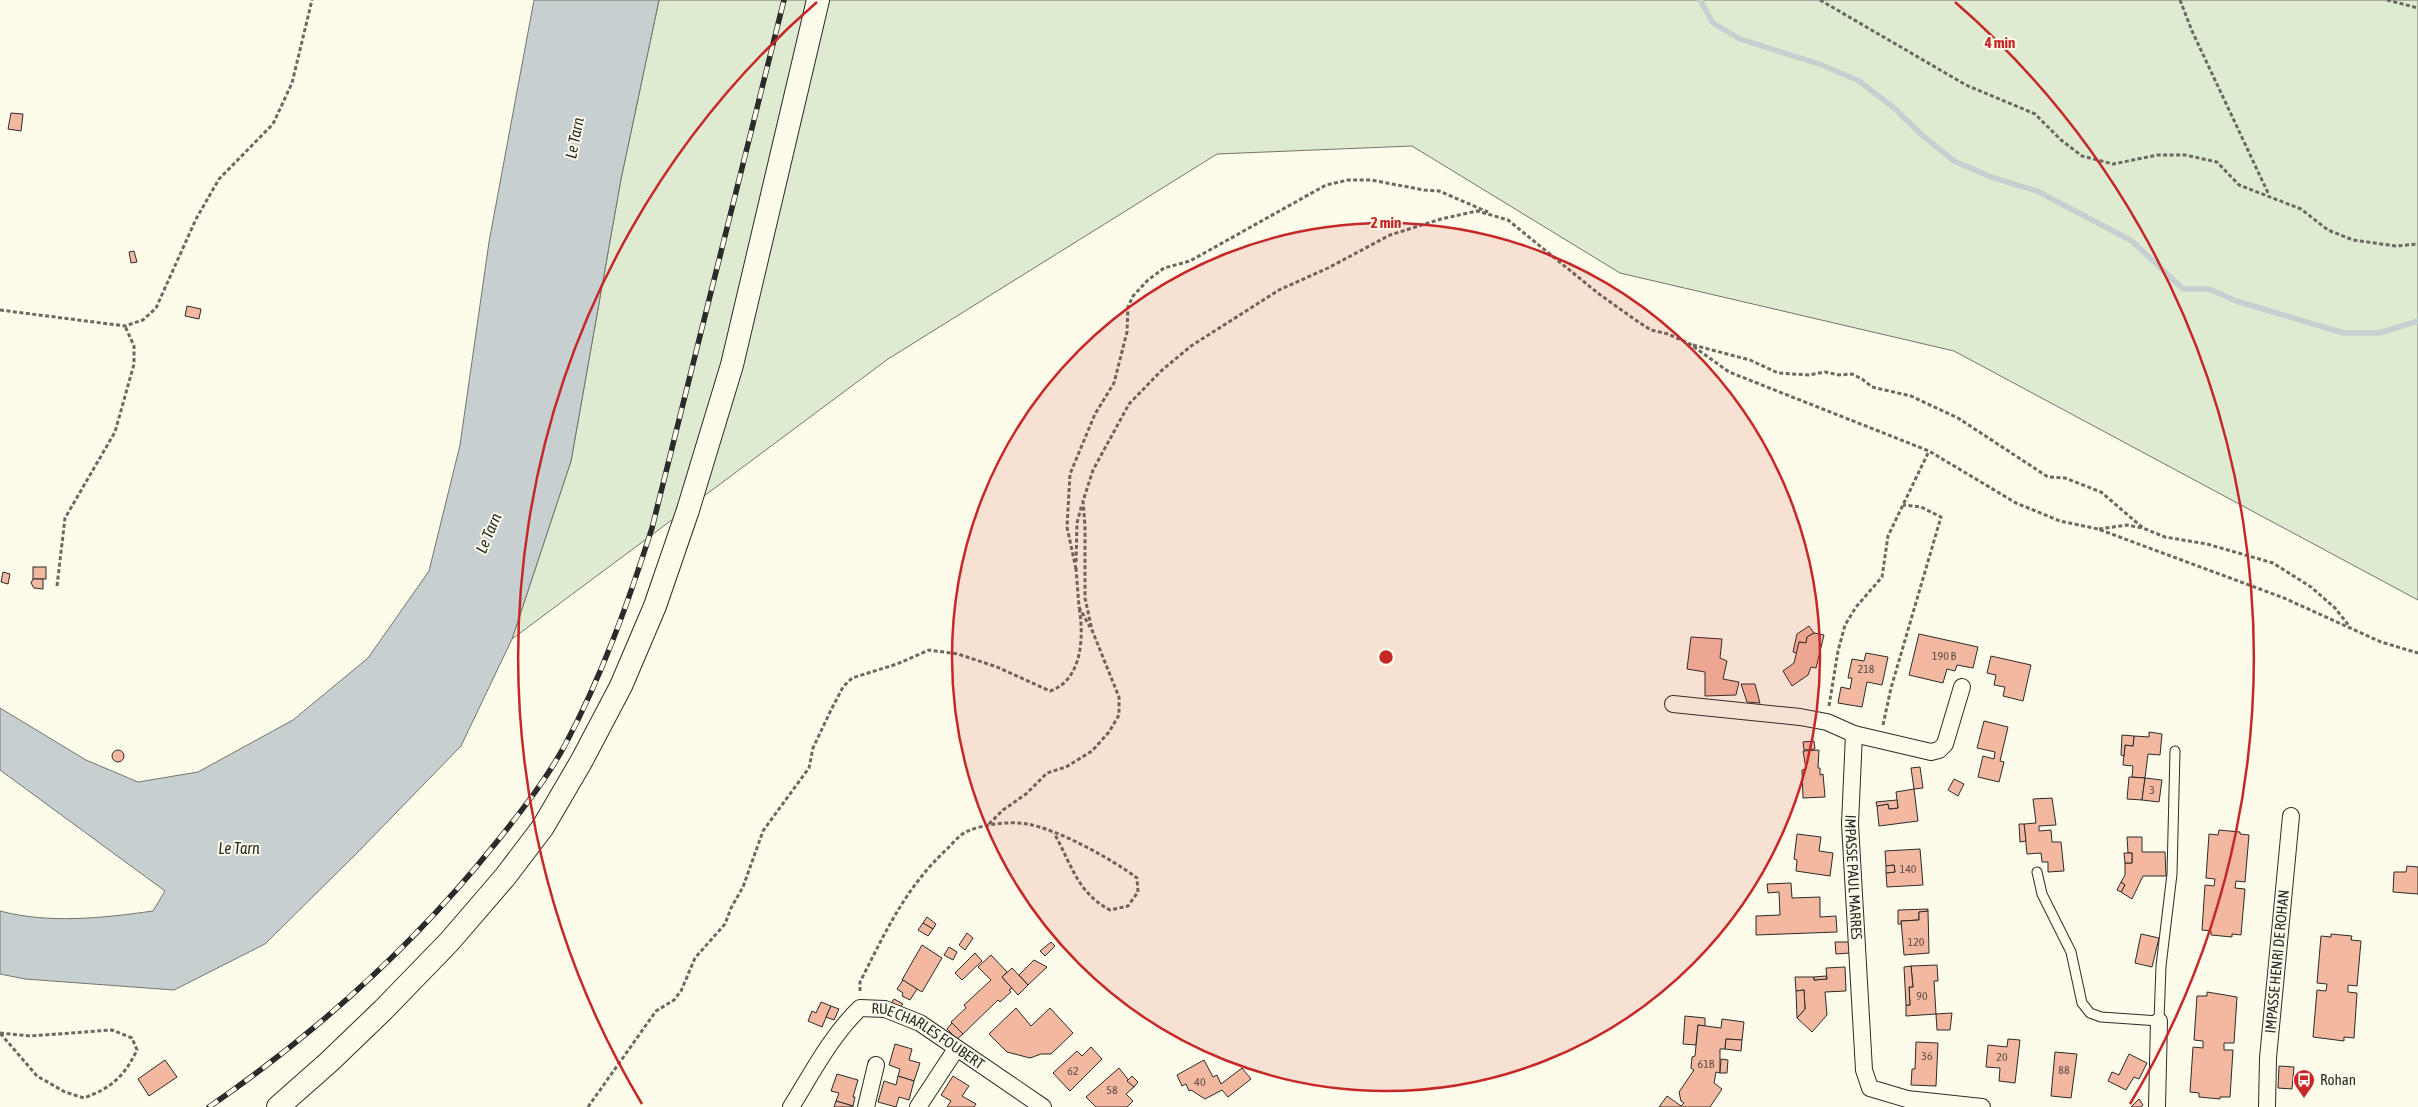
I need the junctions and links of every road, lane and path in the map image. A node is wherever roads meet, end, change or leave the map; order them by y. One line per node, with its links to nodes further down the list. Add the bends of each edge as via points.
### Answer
1 (312, 0): 11 (path, via 292,83 274,124 219,179 196,219 156,308 143,320)
2 (818, 0): 39 (main road, via 732,365 655,606 621,686 543,826 505,877 449,942 383,1010)
3 (1820, 0): 7 (path, via 1966,85 2034,114 2082,156 2113,164 2158,155 2185,155 2217,162 2239,186)
4 (2180, 0): 7 (path)
5 (2386, 0): 6 (path)
6 (2418, 8)
7 (2269, 195): 9 (path, via 2301,210 2328,230 2352,240 2396,246)
8 (1493, 214): 12 (path, via 1508,220 1637,321); 14 (path, via 1477,211 1390,235 1279,290 1191,346 1129,404 1098,461); 18 (path, via 1439,191 1371,180 1348,180 1326,185 1190,261 1164,268 1148,280 1133,296 1128,307 1127,332 1114,383 1095,414 1070,474 1067,527)
9 (2418, 244)
10 (0, 310): 11 (path)
11 (125, 326): 19 (path, via 134,346 134,364 115,432 66,518)
12 (1690, 344): 13 (path, via 1729,372); 16 (path, via 1750,360 1778,373 1852,374 1872,387 1911,396 1958,418 2048,477 2065,478 2101,492)
13 (1929, 451): 15 (path); 17 (path, via 2016,502 2060,521)
14 (1083, 501): 18 (path, via 1077,523); 22 (path, via 1085,598)
15 (1903, 505): 26 (path, via 1888,536 1882,577 1856,606 1845,625); 28 (path, via 1921,508 1941,517 1891,688)
16 (2143, 528): 17 (path); 21 (path, via 2165,537 2207,544 2273,563 2312,587 2335,608)
17 (2098, 529): 21 (path, via 2284,598)
18 (1076, 570): 20 (path)
19 (57, 586)
20 (1079, 606): 22 (path); 40 (path, via 1082,626 1076,663 1070,678 1060,688 1050,691 989,664 958,654 929,650 852,678 843,687 813,748 809,768 763,831 743,887 725,924 695,958 681,991 674,1000 656,1011)
21 (2350, 628): 23 (path)
22 (1092, 630): 31 (path, via 1119,697 1119,715 1092,751 1047,773)
23 (2418, 654)
24 (1962, 687): 28 (street, via 1945,744 1939,750 1931,752)
25 (1673, 704): 26 (street)
26 (1826, 722): 27 (street)
27 (1854, 734): 28 (street); 45 (street, IMPASSE PAUL MARRES, via 1850,824 1864,1070 1870,1088 1907,1099)
28 (1880, 740)
29 (2175, 751): 35 (lane, via 2172,874 2161,966)
30 (2291, 816): 47 (street, IMPASSE HENRI DE ROHAN, via 2268,1058)
31 (989, 824): 32 (path, via 1027,824); 34 (path, via 966,832 939,856 908,892 860,982)
32 (1054, 834): 32 (path, via 1065,851 1068,866 1094,902 1110,910 1128,906 1138,892 1137,878 1117,864)
33 (2037, 872): 35 (lane, via 2042,894 2072,952 2082,1003 2090,1014)
34 (860, 1008): 37 (street, RUE CHARLES FOUBERT, via 885,1009 920,1023); 41 (street, RUE CHARLES FOUBERT, via 845,1022)
35 (2159, 1022): 46 (street)
36 (0, 1033): 36 (path, via 30,1036 112,1030 132,1038 137,1050 129,1066 106,1090 84,1098 65,1092 37,1076)
37 (956, 1049): 43 (street); 44 (street, RUE CHARLES FOUBERT)
38 (876, 1065): 42 (street)
39 (278, 1107)
40 (588, 1107)
41 (791, 1107)
42 (866, 1107)
43 (918, 1107)
44 (1043, 1107)
45 (1982, 1107)
46 (2157, 1107)
47 (2267, 1107)

